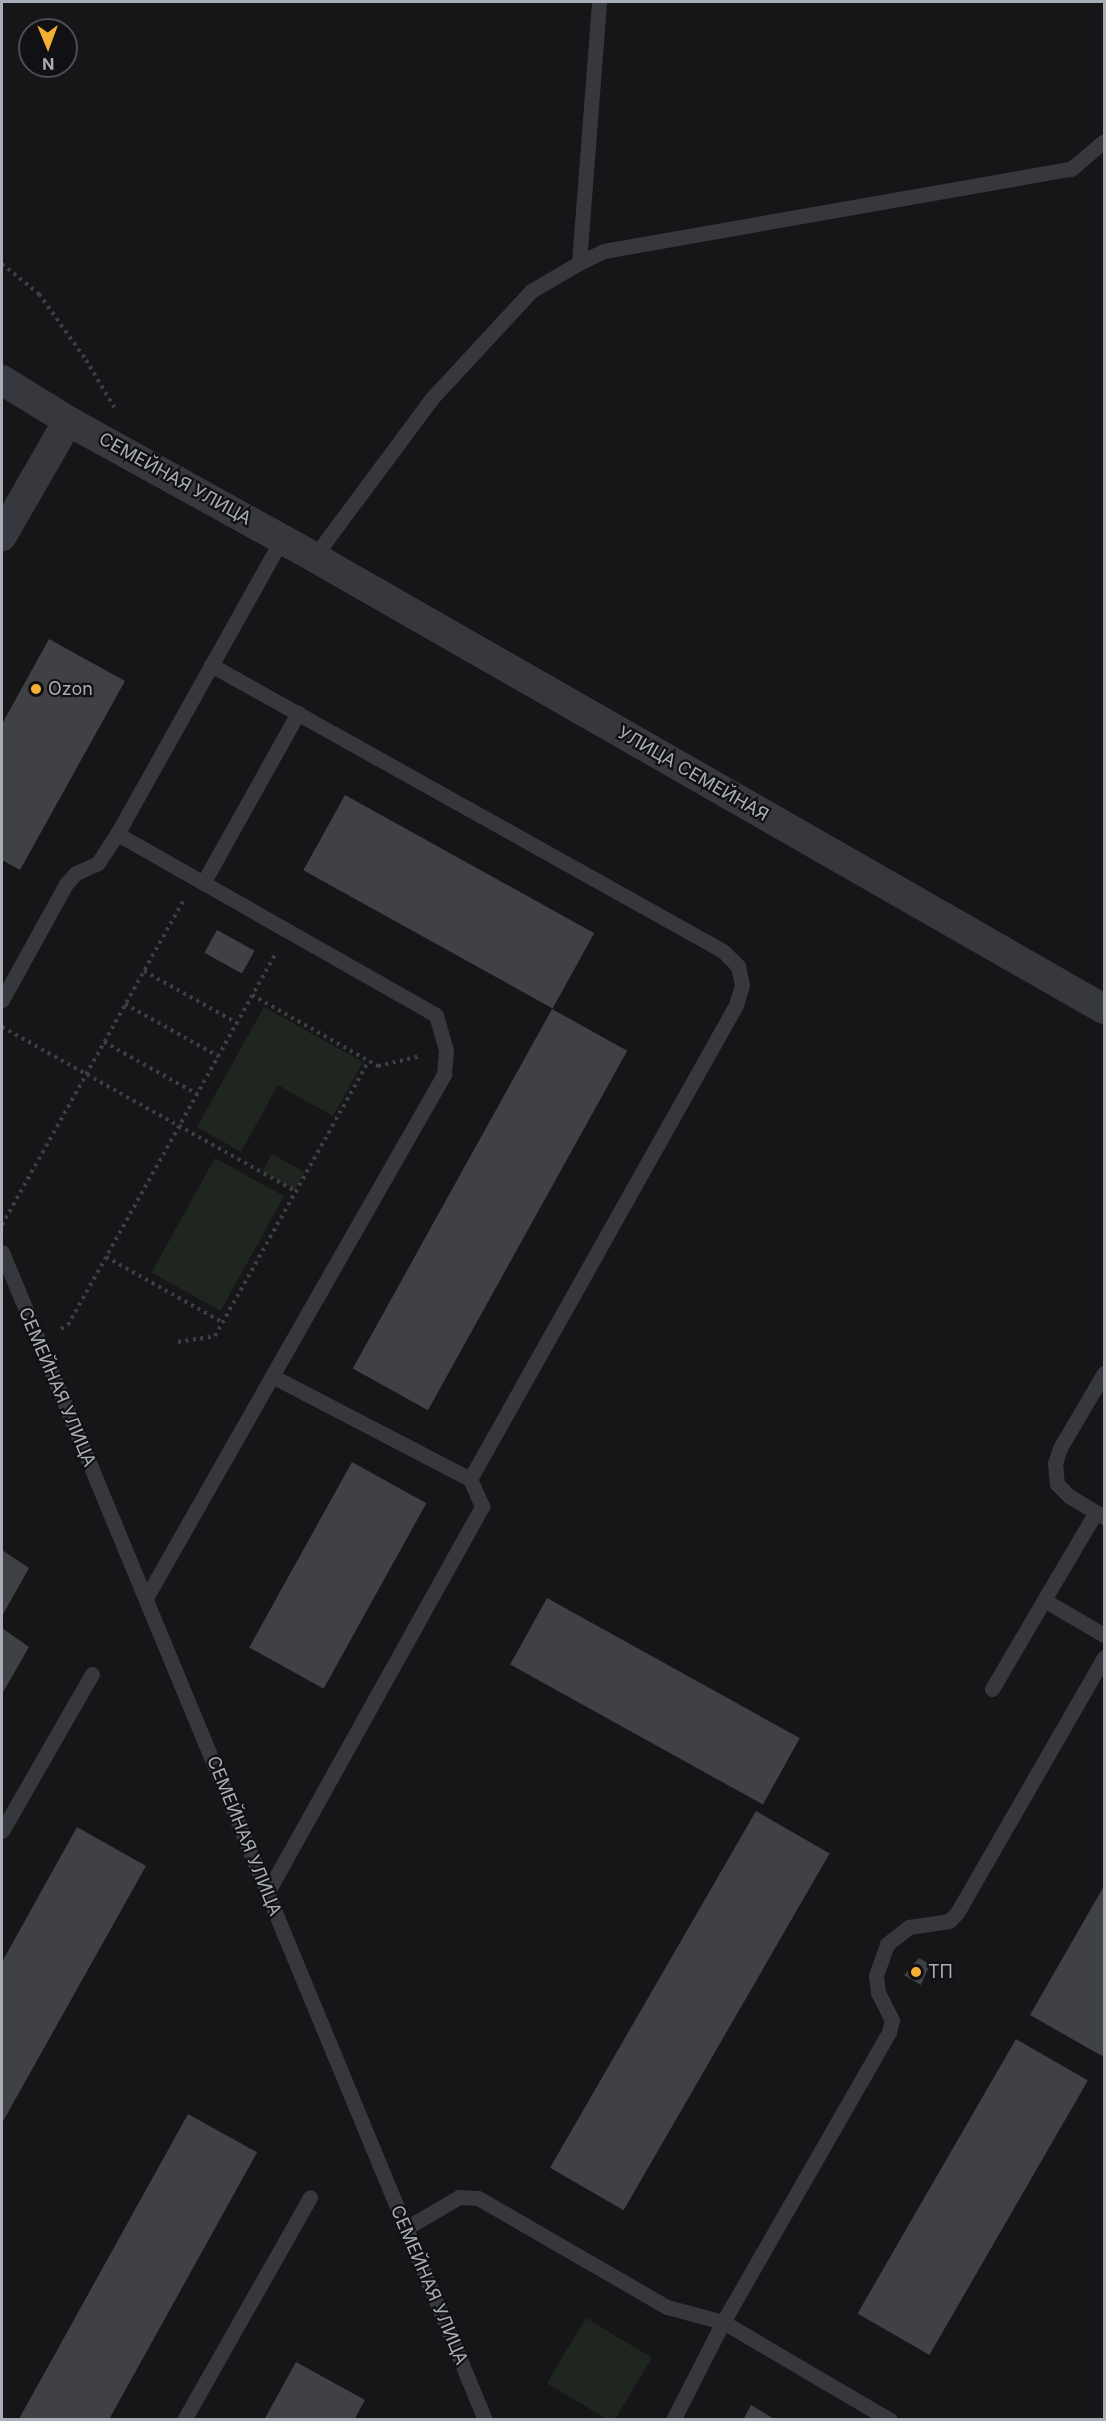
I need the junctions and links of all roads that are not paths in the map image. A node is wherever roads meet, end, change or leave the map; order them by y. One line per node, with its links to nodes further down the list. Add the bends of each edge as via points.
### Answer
1 (599, 2): 3 (lane)
2 (1104, 141): 3 (lane, via 1071,169 604,251)
3 (579, 263): 8 (lane, via 531,291 433,397)
4 (2, 380): 5 (street, СЕМЕЙНАЯ УЛИЦА)
5 (69, 421): 6 (street); 7 (street, СЕМЕЙНАЯ УЛИЦА)
6 (2, 536)
7 (282, 539): 8 (street, УЛИЦА СЕМЕЙНАЯ); 9 (lane)
8 (314, 557): 14 (street, УЛИЦА СЕМЕЙНАЯ)
9 (211, 665): 10 (lane); 11 (lane)
10 (298, 713): 12 (lane); 18 (lane, via 723,951 738,966 742,985 736,1005)
11 (117, 834): 12 (lane); 13 (lane, via 98,863 76,873 66,884)
12 (200, 881): 17 (lane, via 436,1015 446,1050 444,1074)
13 (2, 1000)
14 (1104, 1009)
15 (2, 1252): 20 (lane, СЕМЕЙНАЯ УЛИЦА)
16 (1104, 1373): 19 (lane, via 1055,1463 1057,1484 1069,1497)
17 (272, 1376): 18 (lane); 20 (lane)
18 (470, 1479): 27 (lane, via 479,1495 479,1514)
19 (1100, 1515): 21 (lane)
20 (146, 1599): 27 (lane, СЕМЕЙНАЯ УЛИЦА)
21 (1044, 1600): 22 (lane); 25 (lane)
22 (1104, 1635)
23 (1104, 1657): 30 (lane, via 957,1913 949,1921 909,1927 887,1944 876,1975 878,1992 892,2020 889,2032)
24 (92, 1674): 26 (lane)
25 (992, 1689)
26 (2, 1831)
27 (267, 1893): 29 (lane, СЕМЕЙНАЯ УЛИЦА)
28 (310, 2198): 31 (lane)
29 (406, 2228): 30 (lane, via 459,2197 478,2198 667,2307); 32 (lane, СЕМЕЙНАЯ УЛИЦА)
30 (723, 2322): 33 (lane); 34 (lane)
31 (184, 2420)
32 (485, 2420)
33 (673, 2420)
34 (890, 2420)

